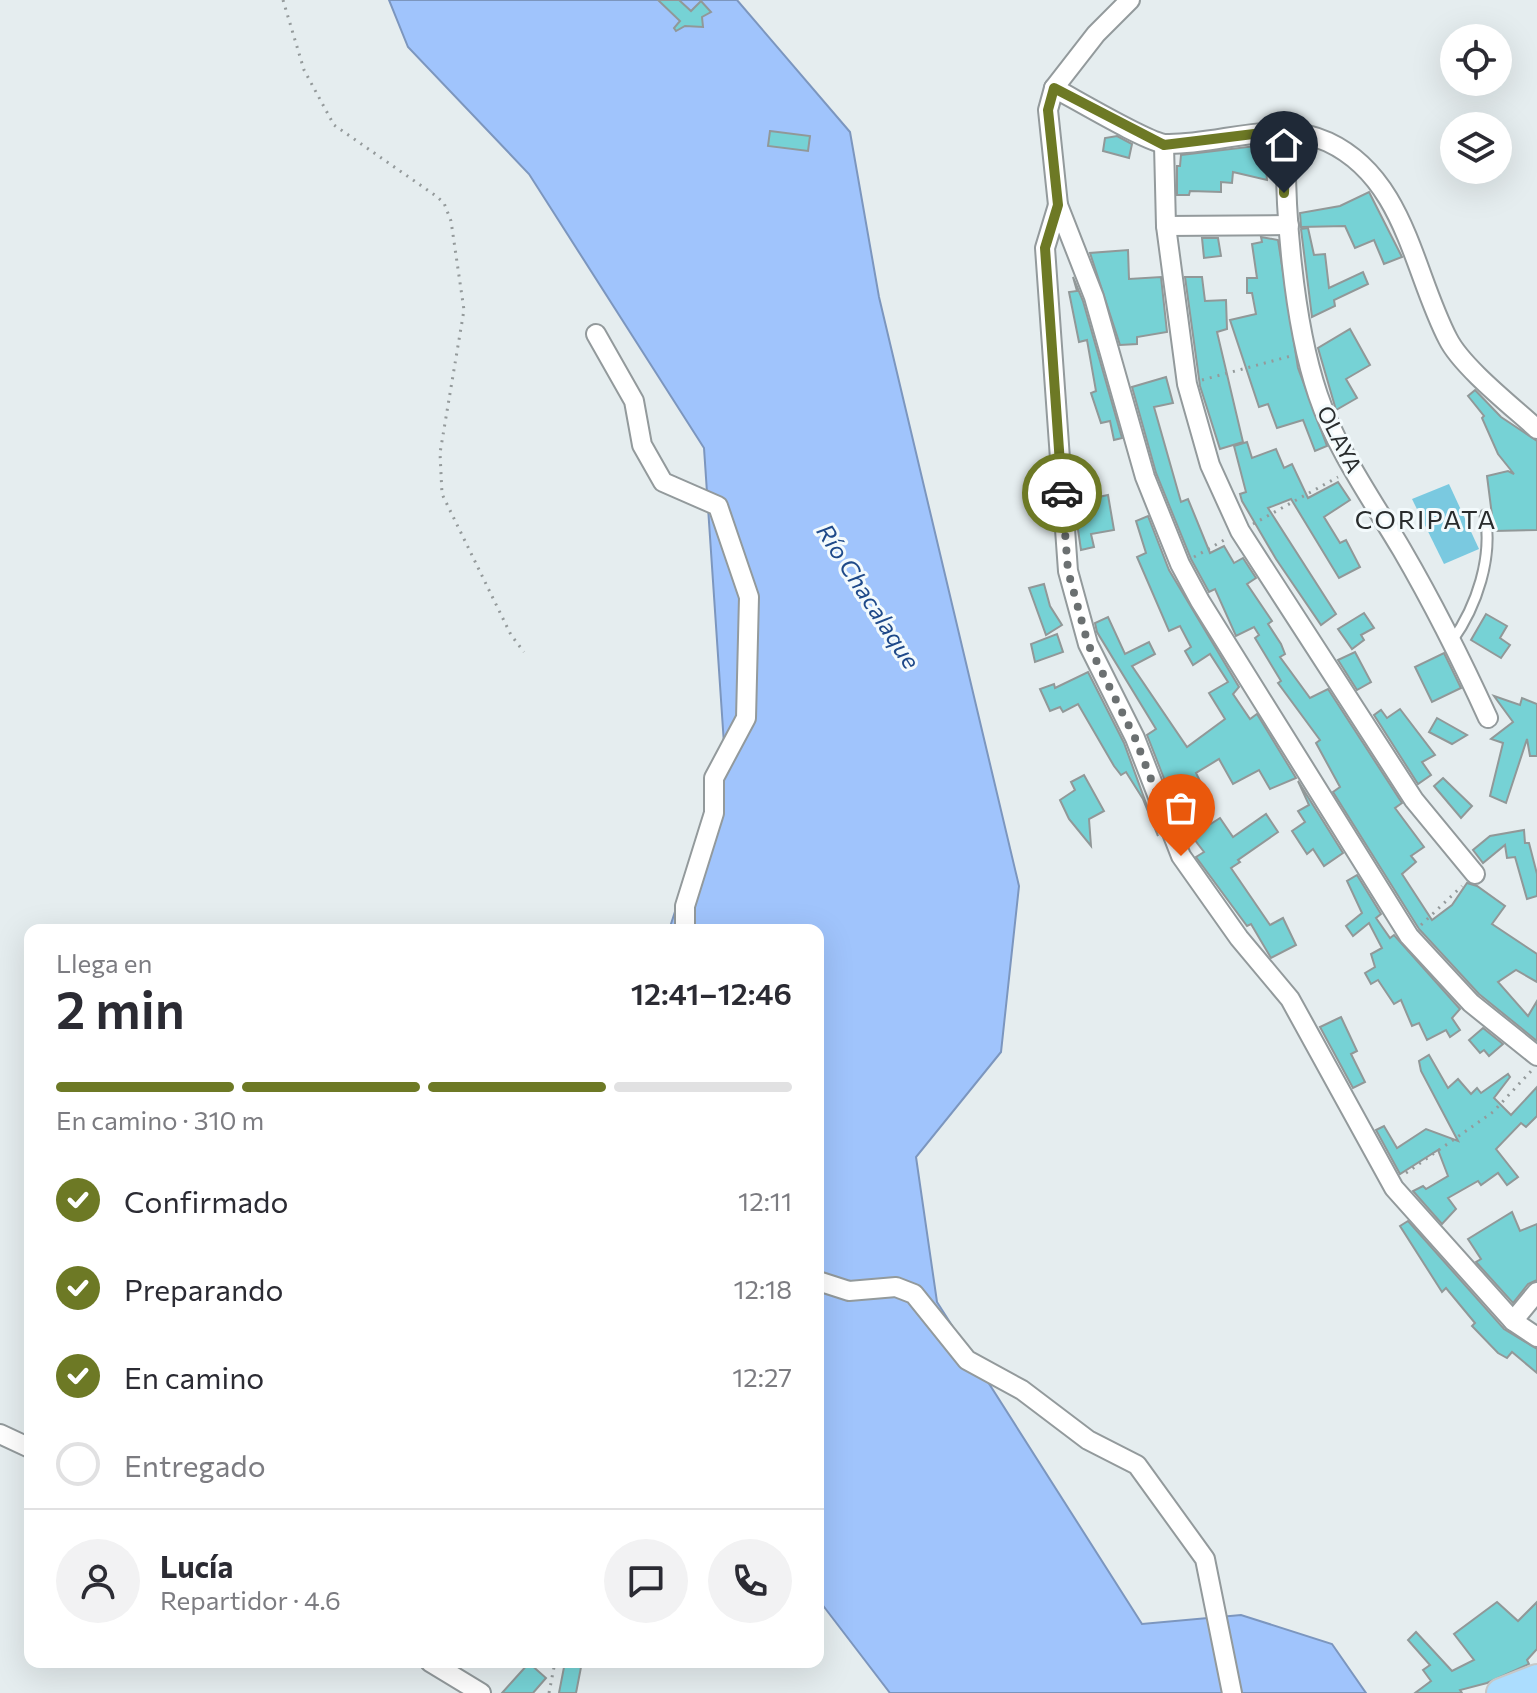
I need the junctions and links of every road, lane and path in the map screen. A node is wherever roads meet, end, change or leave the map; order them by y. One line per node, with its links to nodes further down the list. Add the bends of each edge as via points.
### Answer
1 (283, 0): 18 (path, via 304,70 334,125 436,196 448,212 464,310 440,453 442,494)
2 (1130, 0): 3 (street)
3 (1054, 88): 5 (street); 6 (street, via 1048,110)
4 (1286, 130): 5 (street); 7 (street, OLAYA); 12 (street, via 1328,142 1360,163 1387,196 1419,260 1449,342)
5 (1164, 145): 8 (street)
6 (1058, 205): 16 (street, via 1094,297 1145,477); 25 (street, via 1045,248 1048,293 1068,571 1088,644 1135,738 1181,856 1290,999)
7 (1289, 225): 8 (street); 10 (street, OLAYA)
8 (1166, 226): 11 (street)
9 (596, 334): 21 (street, via 634,401 642,445 663,482 718,506 749,597 746,718 714,778 714,813 685,906)
10 (1307, 351): 11 (path); 13 (street, OLAYA, via 1319,397)
11 (1187, 384): 15 (street, via 1210,465)
12 (1537, 429)
13 (1354, 468): 15 (path); 17 (street, OLAYA)
14 (1485, 515): 17 (lane, via 1489,547 1468,618)
15 (1240, 531): 16 (path); 20 (street, via 1414,800)
16 (1180, 564): 22 (street)
17 (1452, 641): 19 (street, OLAYA)
18 (524, 652)
19 (1488, 718)
20 (1475, 874): 22 (path)
21 (685, 924)
22 (1409, 936): 23 (street, via 1471,1003)
23 (1537, 1056)
24 (1537, 1064): 25 (path, via 1493,1112 1399,1178)
25 (1394, 1188): 28 (street)
26 (824, 1283): 37 (street, via 849,1291 896,1287 914,1294 967,1360 1022,1390 1088,1440 1137,1465 1205,1559)
27 (1537, 1292): 28 (street)
28 (1513, 1321): 29 (street)
29 (1537, 1337)
30 (0, 1434): 31 (street)
31 (24, 1445)
32 (440, 1668): 35 (street)
33 (554, 1668): 36 (path)
34 (1537, 1679): 38 (main road)
35 (481, 1693)
36 (549, 1693)
37 (1232, 1693)
38 (1501, 1693)

